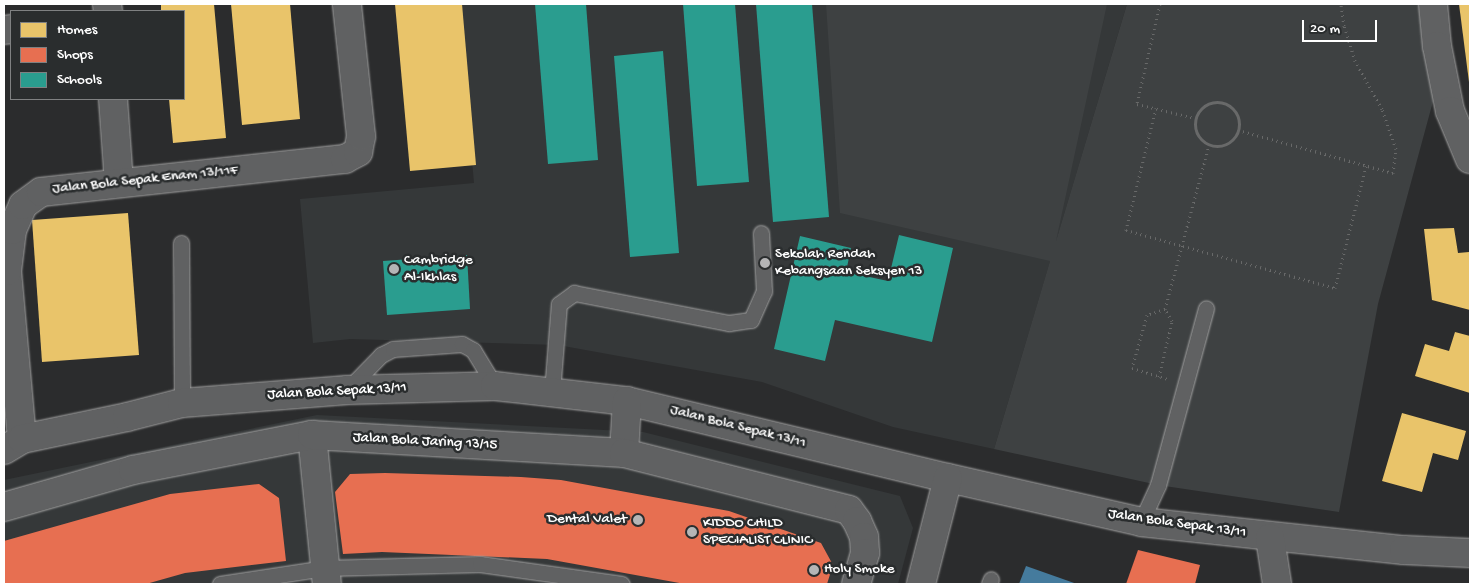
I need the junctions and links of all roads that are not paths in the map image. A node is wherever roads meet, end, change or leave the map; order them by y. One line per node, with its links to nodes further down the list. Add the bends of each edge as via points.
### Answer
1 (347, 4): 5 (street, Jalan Bola Sepak Enam 13/11F, via 360,136 358,152 345,160)
2 (1433, 4): 4 (street, via 1437,46 1450,111)
3 (113, 100): 5 (street)
4 (1470, 159)
5 (119, 182): 8 (street, Jalan Bola Sepak Enam 13/11F, via 41,192 23,205 12,230)
6 (762, 233): 12 (lane, via 764,291 751,320 729,323 574,293 559,304)
7 (181, 243): 14 (lane)
8 (6, 272): 16 (street, Jalan Bola Sepak Enam 13/11F)
9 (1206, 308): 20 (lane, via 1158,485)
10 (495, 386): 11 (street, Jalan Bola Sepak 13/11); 11 (lane, via 473,350 462,344 393,348 381,355); 12 (street, Jalan Bola Sepak 13/11)
11 (347, 390): 14 (street, Jalan Bola Sepak 13/11)
12 (552, 392): 13 (street, Jalan Bola Sepak 13/11)
13 (627, 400): 17 (street); 18 (street, Jalan Bola Sepak 13/11)
14 (182, 403): 16 (street, Jalan Bola Sepak 13/11)
15 (312, 435): 17 (street, Jalan Bola Jaring 13/15); 19 (street, Jalan Bola Jaring 13/15, via 133,470); 23 (street)
16 (13, 444)
17 (624, 453): 26 (street, Jalan Bola Jaring 13/15, via 849,510 864,537 865,553)
18 (948, 478): 20 (street, Jalan Bola Sepak 13/11); 27 (street)
19 (7, 499)
20 (1141, 522): 21 (street, Jalan Bola Sepak 13/11)
21 (1270, 538): 22 (street, Jalan Bola Sepak 13/11); 28 (street)
22 (1470, 553)
23 (325, 576): 24 (lane); 25 (lane, via 480,564)
24 (220, 584)
25 (622, 584)
26 (856, 584)
27 (921, 584)
28 (1277, 584)

